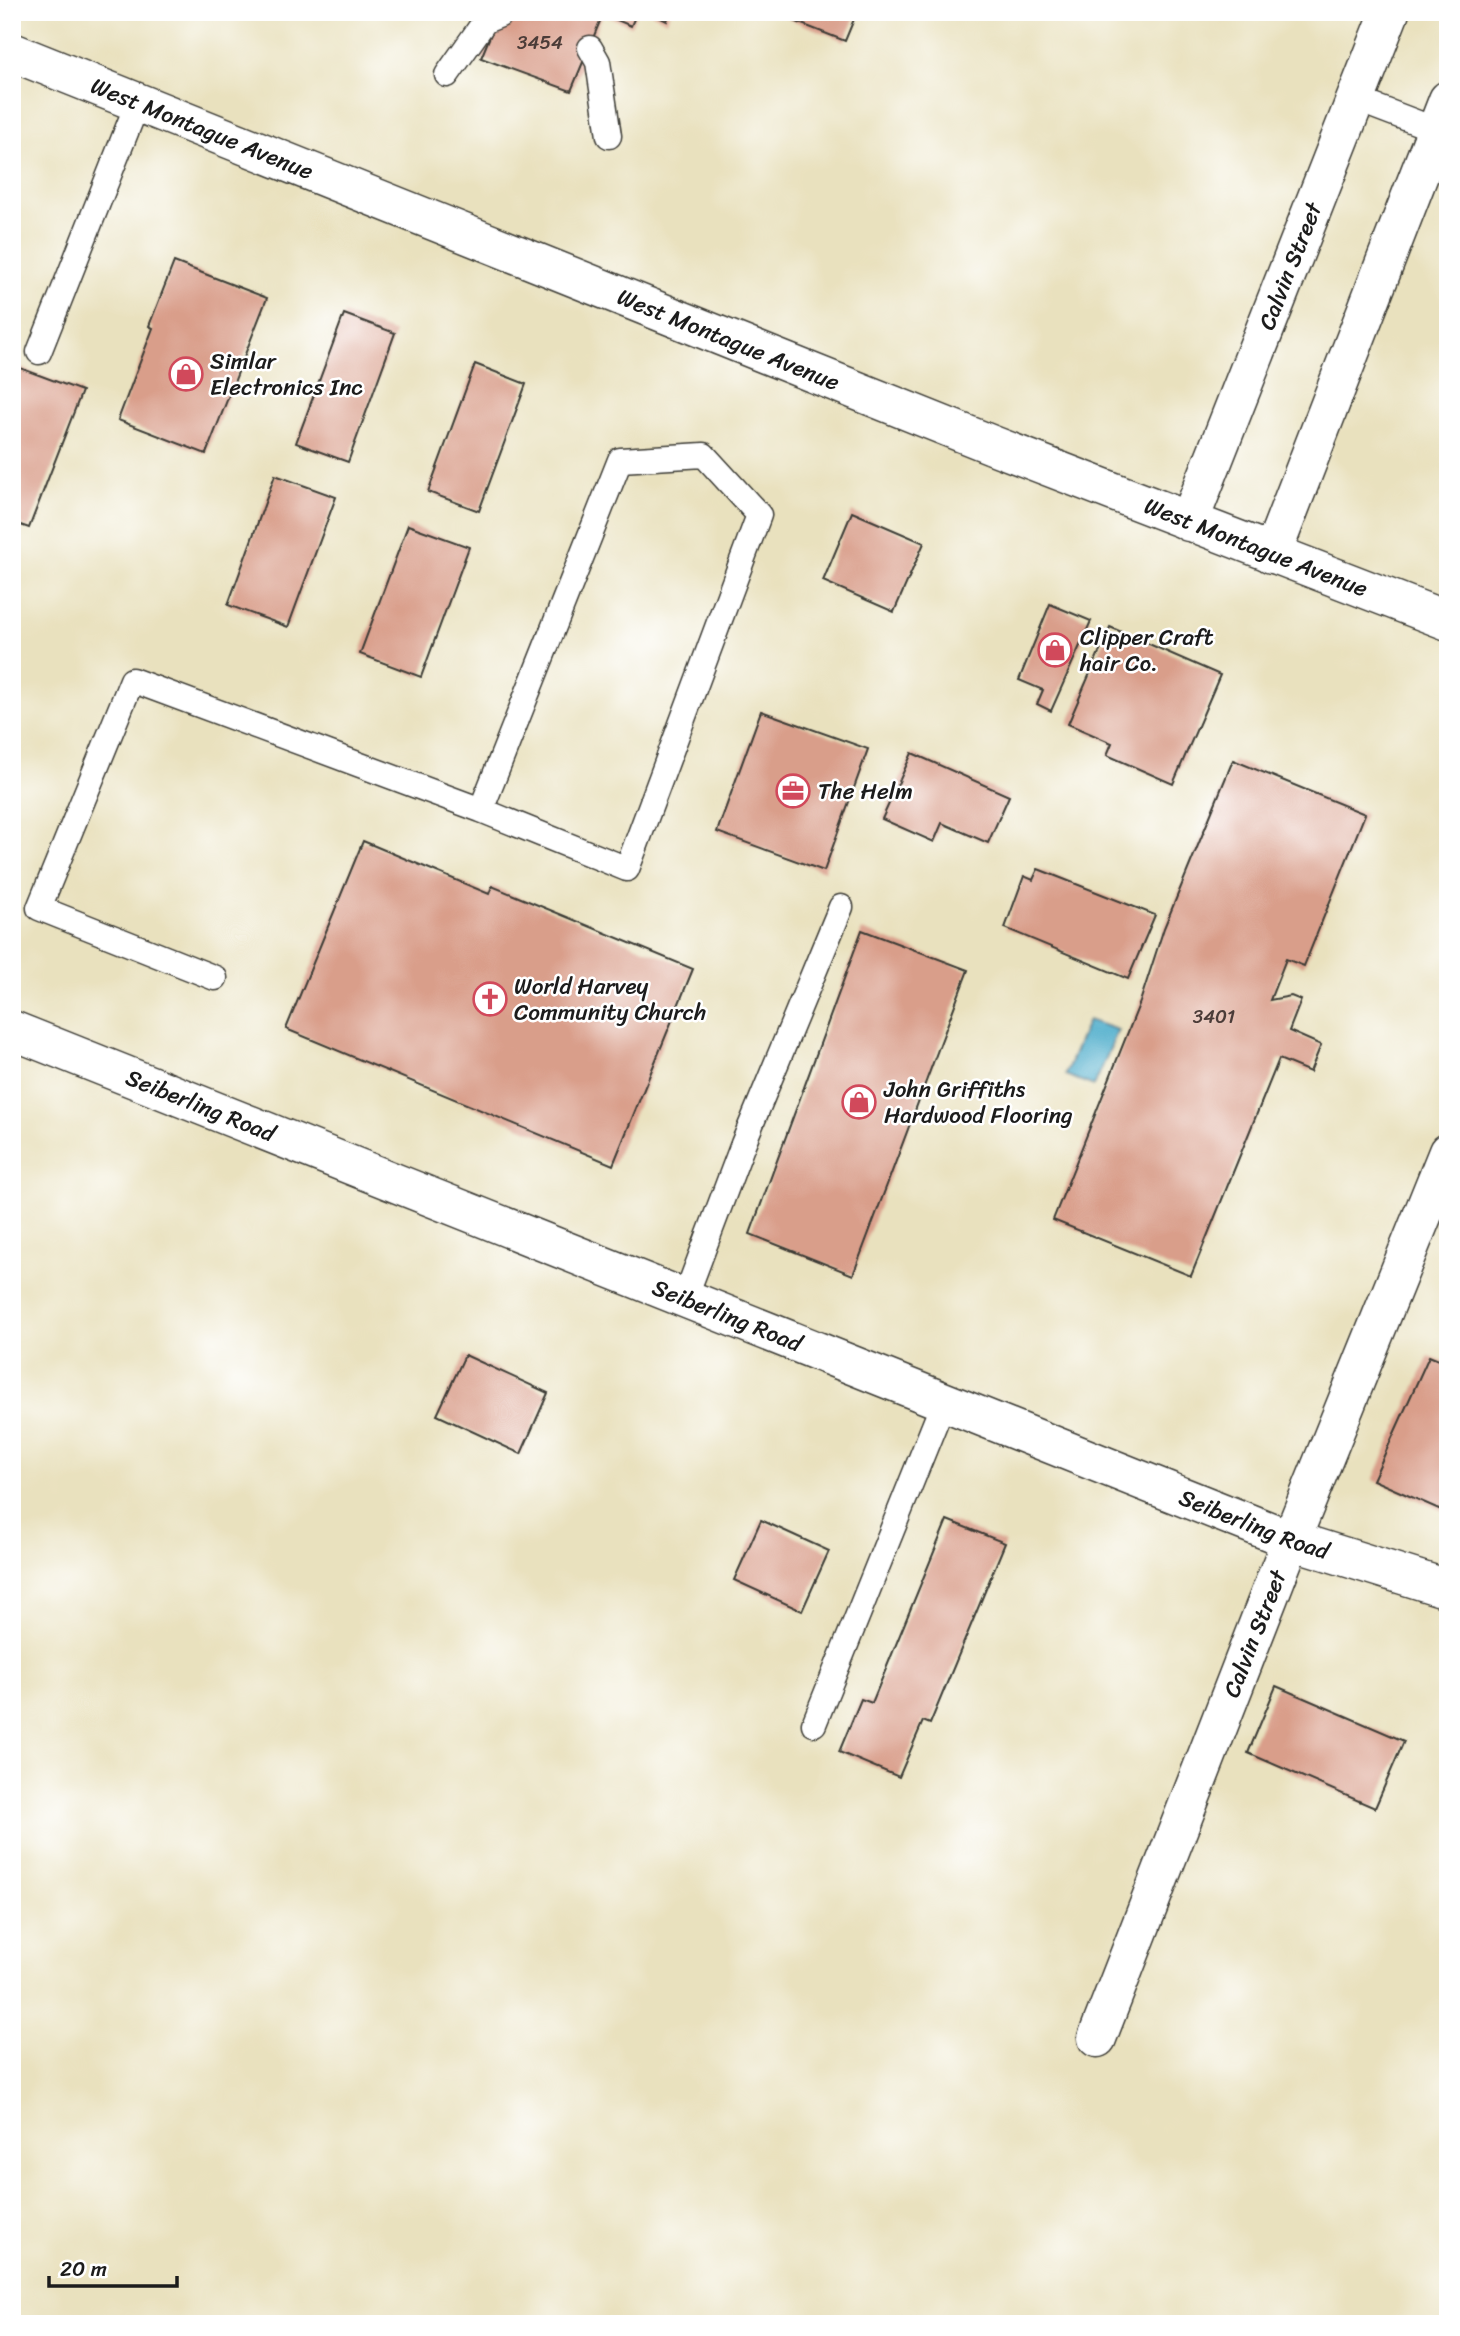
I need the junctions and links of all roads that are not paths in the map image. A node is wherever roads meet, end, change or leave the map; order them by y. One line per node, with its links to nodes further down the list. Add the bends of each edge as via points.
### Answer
1 (1390, 12): 6 (street, Calvin Street)
2 (500, 15): 5 (lane, via 485,21)
3 (590, 48): 9 (lane, via 598,62)
4 (12, 52): 7 (street, West Montague Avenue)
5 (447, 75)
6 (1355, 99): 8 (lane); 11 (street, Calvin Street)
7 (138, 102): 10 (lane); 11 (street, West Montague Avenue)
8 (1444, 122): 12 (street)
9 (609, 136)
10 (39, 352)
11 (1189, 522): 12 (street, West Montague Avenue)
12 (1272, 554): 13 (street, West Montague Avenue)
13 (1448, 621)
14 (481, 810): 14 (lane, via 627,869 759,516 704,454 620,460); 16 (lane, via 132,680 39,908)
15 (841, 907): 19 (lane)
16 (215, 978)
17 (12, 1030): 19 (street, Seiberling Road)
18 (1448, 1152): 21 (street, Calvin Street)
19 (685, 1298): 20 (street, Seiberling Road)
20 (944, 1401): 21 (street, Seiberling Road); 23 (lane)
21 (1291, 1540): 22 (street, Seiberling Road); 24 (street, Calvin Street)
22 (1448, 1589)
23 (814, 1724)
24 (1097, 2038)

